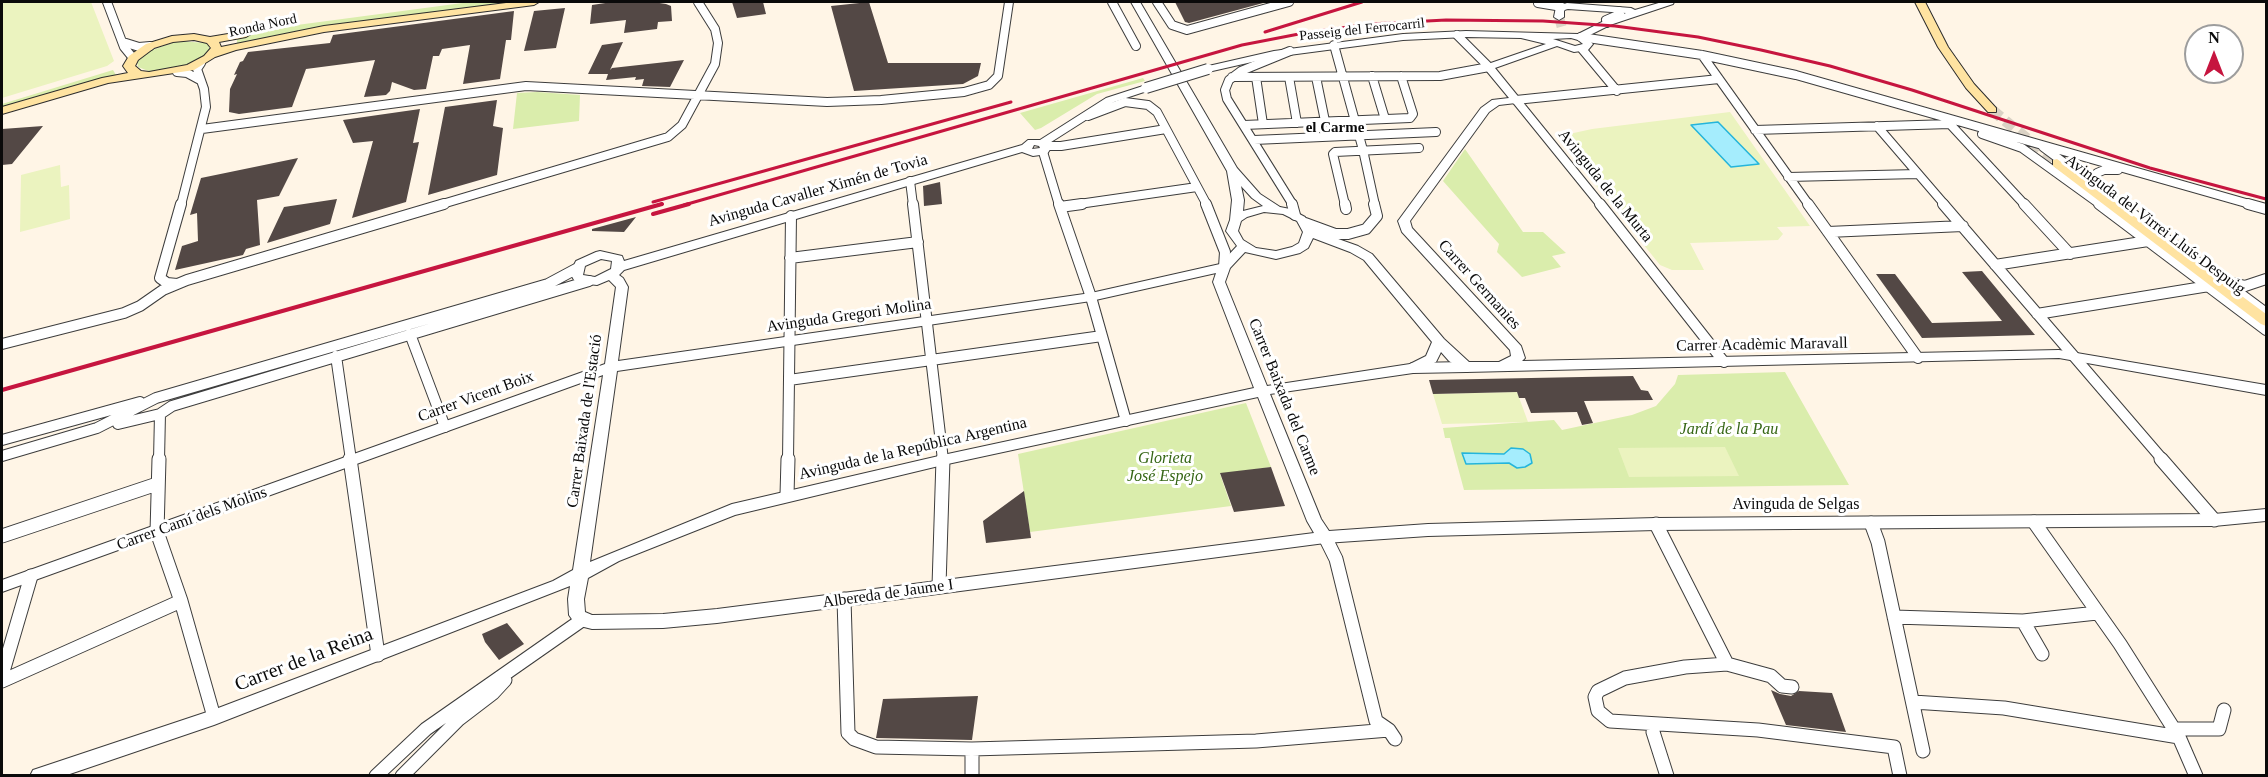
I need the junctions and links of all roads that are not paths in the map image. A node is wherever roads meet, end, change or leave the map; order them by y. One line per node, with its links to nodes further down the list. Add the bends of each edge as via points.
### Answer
1 (107, 2): 20 (street)
2 (454, 2): 19 (main road, Ronda Nord, via 303,22)
3 (534, 2): 26 (main road, Ronda Nord, via 335,27)
4 (698, 2): 43 (street, via 712,22 718,43 715,64)
5 (1009, 2): 43 (street, via 1000,70 995,81 971,91 854,102)
6 (1112, 2): 24 (street)
7 (1135, 2): 71 (street)
8 (1157, 2): 9 (street, via 1172,25 1183,30)
9 (1289, 2)
10 (1670, 2): 14 (street)
11 (1920, 2): 47 (main road, via 1942,47)
12 (1538, 3): 13 (street)
13 (1562, 7): 15 (street); 17 (street)
14 (1645, 10): 15 (street); 16 (street)
15 (1619, 11): 16 (street)
16 (1607, 23): 21 (street)
17 (1561, 32): 18 (street, Passeig del Ferrocarril); 21 (street, Passeig del Ferrocarril, via 1569,48); 30 (street, via 1549,44)
18 (1457, 35): 22 (street, Passeig del Ferrocarril); 30 (street, Avinguda de la Murta)
19 (210, 40): 23 (main road, Ronda Nord, via 184,38); 26 (main road, via 215,43)
20 (123, 42): 23 (street); 28 (street)
21 (1582, 42): 27 (street, Passeig del Ferrocarril); 42 (street)
22 (1334, 45): 25 (street, Passeig del Ferrocarril); 32 (street)
23 (150, 46): 28 (main road)
24 (1136, 46)
25 (1290, 51): 36 (street); 49 (street, Passeig del Ferrocarril, bridge, via 1146,87 1110,100)
26 (213, 54): 29 (main road)
27 (1702, 55): 41 (street); 46 (street, Passeig del Ferrocarril, via 1796,75)
28 (132, 59): 33 (main road, via 129,66); 45 (main road, via 107,71)
29 (201, 63): 31 (main road); 40 (street, via 197,69)
30 (1489, 67): 35 (street, via 1440,76); 44 (street, Avinguda de la Murta)
31 (177, 72): 33 (main road); 40 (street)
32 (1342, 72): 34 (street); 39 (street); 51 (street)
33 (139, 74): 48 (main road)
34 (1372, 76): 35 (street); 50 (street)
35 (1401, 76): 50 (street, via 1413,114)
36 (1232, 77): 37 (street); 56 (street, via 1225,95)
37 (1256, 77): 38 (street); 54 (street)
38 (1289, 77): 39 (street); 53 (street)
39 (1316, 77): 52 (street)
40 (200, 80): 58 (street, via 206,107)
41 (1719, 80): 42 (street); 60 (street)
42 (1617, 91): 44 (street)
43 (699, 95): 58 (street, via 526,86); 101 (street, via 677,130 655,141)
44 (1516, 100): 118 (street, Avinguda de la Murta); 119 (street, Carrer Germanies, via 1496,102 1485,110 1404,221 1406,229 1516,349 1518,357)
45 (2, 102)
46 (1917, 109): 55 (street, Passeig del Ferrocarril); 65 (street, Passeig del Ferrocarril)
47 (1992, 110)
48 (2, 111)
49 (1082, 118): 59 (street, via 1116,104 1136,102 1157,112); 66 (street)
50 (1384, 119): 51 (street)
51 (1355, 120): 52 (street); 62 (street)
52 (1325, 121): 53 (street)
53 (1297, 123): 54 (street)
54 (1263, 124): 56 (street)
55 (1950, 124): 57 (street); 63 (street, Passeig del Ferrocarril); 92 (street)
56 (1244, 125): 64 (street)
57 (1877, 126): 60 (street); 73 (street)
58 (202, 129): 101 (street, via 160,278)
59 (1166, 129): 66 (street); 77 (street)
60 (1755, 130): 74 (street)
61 (1436, 132): 62 (street)
62 (1358, 135): 64 (street); 69 (street)
63 (1994, 138): 68 (street, Passeig del Ferrocarril); 70 (street)
64 (1254, 140): 85 (street)
65 (2030, 140): 70 (street, Avinguda del Virrei Lluís Despuig); 75 (street)
66 (1044, 147): 76 (street, Avinguda Cavaller Ximén de Tovia, via 1030,152 1026,147); 79 (street)
67 (1419, 148): 69 (street)
68 (2022, 148): 89 (street, Avinguda del Virrei Lluís Despuig)
69 (1363, 150): 81 (street, via 1333,154); 85 (street, via 1377,210 1374,221 1366,229 1348,234 1335,234)
70 (2058, 160): 72 (street); 78 (street, Avinguda del Virrei Lluís Despuig); 107 (main road, Avinguda del Virrei Lluís Despuig)
71 (1232, 170): 80 (street, via 1256,196); 86 (street, via 1238,200)
72 (2117, 170): 75 (street); 78 (street, via 2096,174 2096,181)
73 (1918, 174): 74 (street); 87 (street)
74 (1788, 177): 88 (street)
75 (2156, 179): 82 (street)
76 (910, 181): 84 (street, Avinguda Cavaller Ximén de Tovia); 90 (street)
77 (1197, 187): 79 (street); 83 (street)
78 (2109, 195): 98 (street, Avinguda del Virrei Lluís Despuig)
79 (1060, 207): 103 (street)
80 (1276, 209): 85 (street); 86 (street, via 1252,210)
81 (1346, 209)
82 (2266, 209)
83 (1211, 213): 86 (street, via 1223,226); 95 (street, via 1225,252)
84 (791, 216): 93 (street); 97 (street, Avinguda Cavaller Ximén de Tovia)
85 (1303, 223): 91 (street, via 1304,244 1287,253 1264,254); 112 (street, via 1368,257)
86 (1234, 225): 91 (street, via 1238,242)
87 (1963, 226): 88 (street); 94 (street)
88 (1828, 232): 116 (street)
89 (2148, 241): 92 (street); 102 (street, Avinguda del Virrei Lluís Despuig)
90 (918, 242): 93 (street); 106 (street)
91 (1244, 247): 95 (street)
92 (2070, 254): 94 (street)
93 (790, 258): 111 (street)
94 (1995, 265): 105 (street)
95 (1224, 267): 103 (street, Avinguda Gregori Molina); 124 (street, Carrer Baixada del Carme, via 1219,282)
96 (576, 269): 97 (street, via 585,260 613,256 618,259); 100 (street, via 578,277); 126 (street, via 538,287)
97 (615, 272): 100 (street, Avinguda Cavaller Ximén de Tovia); 120 (street, Carrer Baixada de l'Estació, via 622,287)
98 (2221, 279): 99 (street, via 2246,286); 104 (street, Avinguda del Virrei Lluís Despuig)
99 (2266, 279)
100 (589, 281): 109 (street)
101 (177, 284): 113 (street, via 124,313)
102 (2209, 286): 105 (street); 108 (street, Avinguda del Virrei Lluís Despuig)
103 (1092, 297): 106 (street, Avinguda Gregori Molina); 110 (street)
104 (2266, 313)
105 (2037, 314): 115 (street)
106 (926, 321): 111 (street, Avinguda Gregori Molina); 117 (street)
107 (2266, 321)
108 (2266, 330)
109 (410, 334): 114 (street); 131 (street)
110 (1102, 336): 117 (street); 130 (street)
111 (789, 341): 120 (street, Avinguda Gregori Molina); 123 (street)
112 (1439, 342): 121 (street); 122 (street, via 1431,359)
113 (2, 344)
114 (336, 356): 128 (street); 136 (street)
115 (2073, 356): 116 (street, Carrer Acadèmic Maravall); 125 (street, Carrer Acadèmic Maravall); 140 (street)
116 (1918, 358): 118 (street, Carrer Acadèmic Maravall)
117 (931, 360): 123 (street); 135 (street)
118 (1724, 362): 119 (street, Carrer Acadèmic Maravall)
119 (1502, 366): 121 (street, Carrer Acadèmic Maravall)
120 (611, 367): 131 (street, Carrer Vicent Boix); 147 (street, Carrer Baixada de l'Estació)
121 (1466, 367): 122 (street)
122 (1413, 368): 124 (street)
123 (789, 380): 138 (street)
124 (1262, 390): 130 (street, Avinguda de la República Argentina); 146 (street, Carrer Baixada del Carme, via 1314,521)
125 (2266, 390)
126 (165, 396): 127 (street); 128 (street, via 174,400)
127 (150, 401): 129 (street, via 142,411); 132 (street); 133 (street)
128 (172, 406): 129 (street)
129 (154, 414): 132 (street); 137 (street)
130 (1126, 421): 135 (street, Avinguda de la República Argentina)
131 (445, 427): 136 (street, Carrer Vicent Boix)
132 (97, 428): 134 (street)
133 (2, 440)
134 (2, 456)
135 (943, 460): 138 (street, Avinguda de la República Argentina); 152 (street)
136 (352, 461): 144 (street, Carrer Camí dels Molins); 160 (street)
137 (157, 484): 144 (street); 145 (street)
138 (787, 495): 148 (street, Avinguda de la República Argentina, via 714,516)
139 (2266, 515): 140 (street, Avinguda de Selgas)
140 (2214, 520): 141 (street, Avinguda de Selgas)
141 (2034, 522): 142 (street, Avinguda de Selgas); 155 (street)
142 (1870, 523): 143 (street, Avinguda de Selgas); 156 (street, via 1878,542)
143 (1656, 524): 146 (street, Avinguda de Selgas, via 1475,527); 161 (street)
144 (157, 532): 150 (street, Carrer Camí dels Molins); 154 (street)
145 (2, 536)
146 (1325, 537): 152 (street, Albereda de Jaume I); 171 (street, via 1336,559 1376,720 1392,735)
147 (586, 544): 148 (street, via 599,555); 149 (street, Carrer Baixada de l'Estació)
148 (616, 557): 149 (street, Avinguda de la República Argentina)
149 (582, 575): 157 (street, Carrer Baixada de l'Estació, via 576,599); 160 (street, Carrer de la Reina)
150 (31, 576): 151 (street, Carrer Camí dels Molins); 163 (street)
151 (2, 586)
152 (939, 586): 153 (street, Albereda de Jaume I)
153 (844, 599): 157 (street, Albereda de Jaume I, via 663,621); 171 (street, via 848,733 859,742 881,747)
154 (181, 601): 164 (street); 168 (street)
155 (2097, 613): 158 (street); 170 (street)
156 (1894, 617): 158 (street); 166 (street)
157 (582, 620): 162 (street)
158 (2023, 621): 159 (street)
159 (2042, 654)
160 (378, 655): 168 (street, Carrer de la Reina)
161 (1722, 663): 165 (street, via 1772,676 1782,686); 169 (street, via 1625,678 1598,691 1598,711 1610,721)
162 (519, 664): 174 (street, via 426,729); 175 (street)
163 (2, 675)
164 (2, 681)
165 (1791, 687)
166 (1913, 702): 170 (street, via 2004,708); 172 (street)
167 (2224, 710): 170 (street, via 2218,729)
168 (214, 717): 173 (street, Carrer de la Reina)
169 (1653, 729): 177 (street); 178 (street, via 1758,730 1894,747)
170 (2176, 733): 179 (street)
171 (972, 749): 176 (street)
172 (1923, 751)
173 (39, 776)
174 (376, 776)
175 (402, 776)
176 (972, 776)
177 (1667, 776)
178 (1900, 776)
179 (2196, 776)

